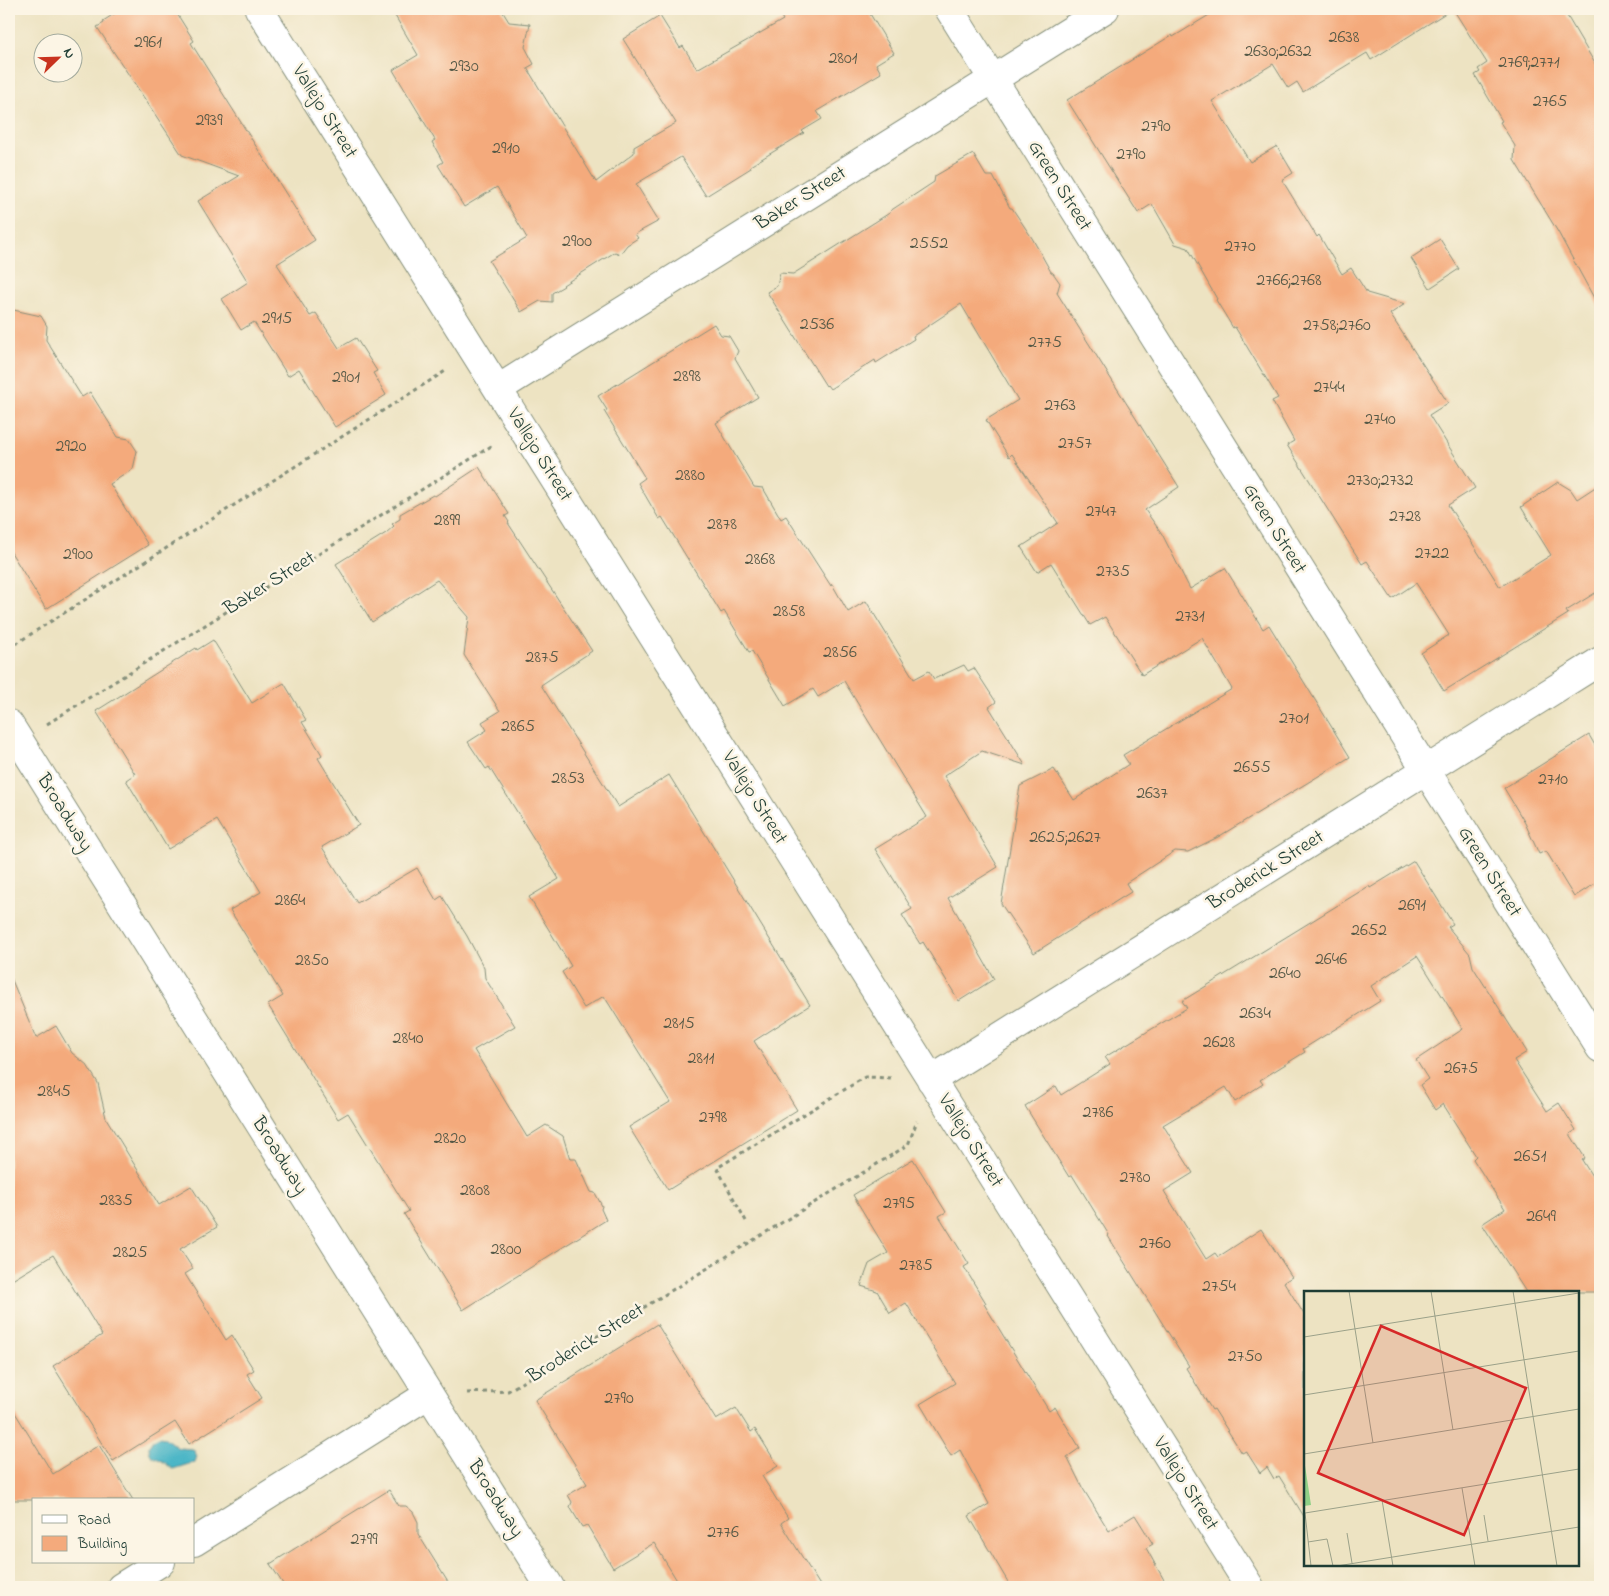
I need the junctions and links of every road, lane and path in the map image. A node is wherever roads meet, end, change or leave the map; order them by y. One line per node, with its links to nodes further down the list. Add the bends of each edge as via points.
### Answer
1 (260, 9): 5 (street, Vallejo Street)
2 (948, 9): 4 (street, Green Street)
3 (1105, 9): 4 (street, Baker Street)
4 (993, 79): 6 (street, Baker Street); 11 (street, Green Street)
5 (475, 353): 6 (street, Vallejo Street); 8 (path)
6 (498, 389): 7 (street, Vallejo Street)
7 (521, 427): 10 (path, Baker Street); 13 (street, Vallejo Street)
8 (9, 648)
9 (1600, 661): 11 (street, Broderick Street)
10 (14, 733): 15 (street, Broadway)
11 (1426, 771): 12 (street, Green Street); 13 (street, Broderick Street)
12 (1600, 1048)
13 (932, 1080): 14 (path, via 865,1077 717,1168); 15 (path, Broderick Street, via 908,1145 508,1391); 20 (street, Vallejo Street)
14 (746, 1221)
15 (429, 1394): 16 (street); 19 (street, Broadway)
16 (195, 1541)
17 (158, 1564): 18 (street)
18 (121, 1587)
19 (550, 1587)
20 (1250, 1587)

